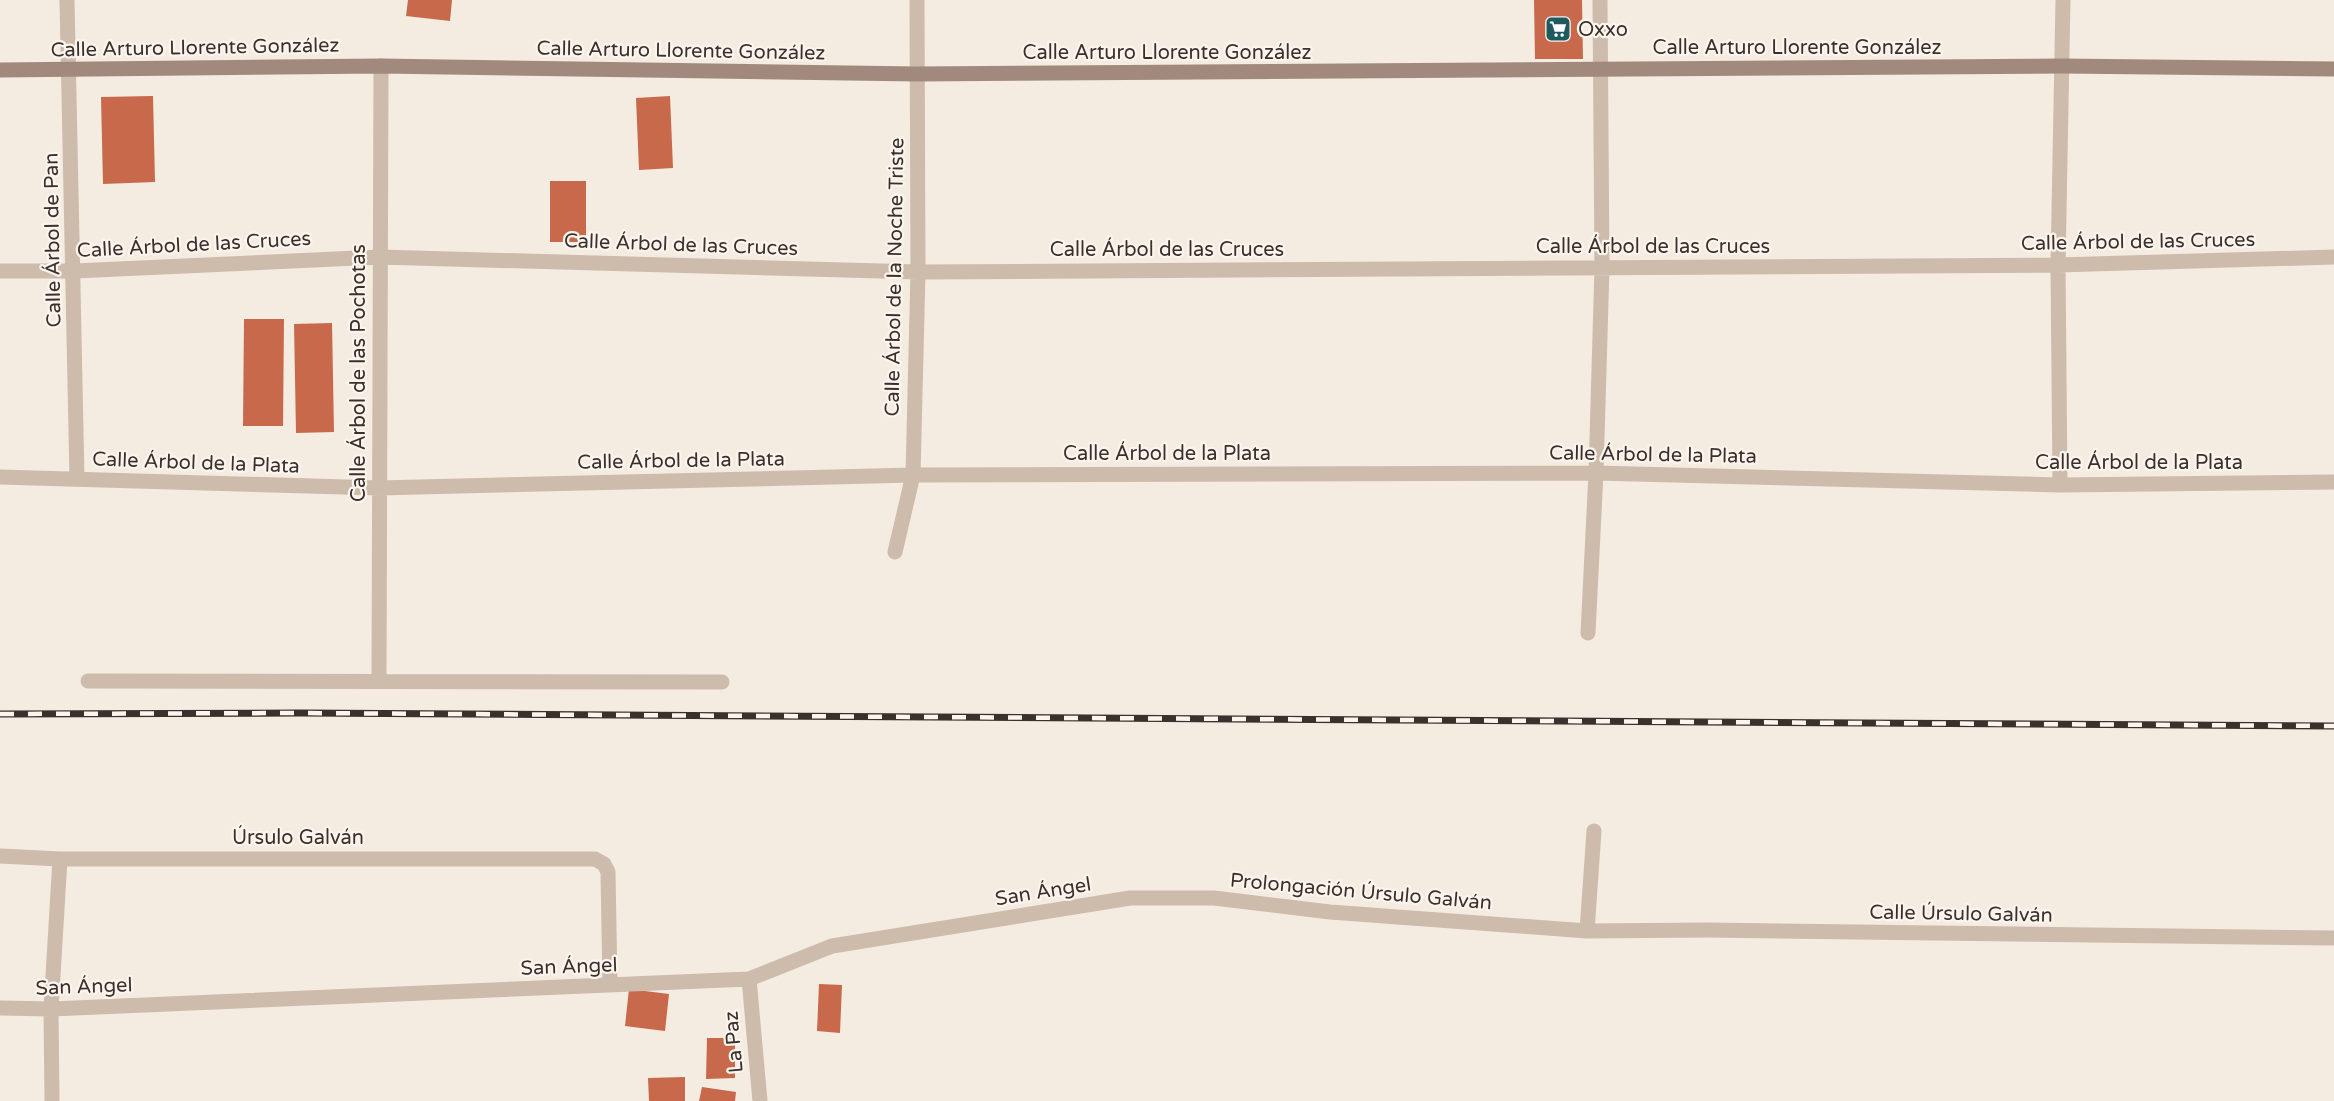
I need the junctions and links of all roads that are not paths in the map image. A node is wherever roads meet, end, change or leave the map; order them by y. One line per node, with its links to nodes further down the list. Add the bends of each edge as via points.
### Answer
1 (67, 0): 10 (street, Calle Árbol de Pan)
2 (917, 0): 11 (street, Calle Árbol de la Noche Triste)
3 (1600, 0): 7 (street)
4 (2063, 0): 6 (street)
5 (381, 66): 10 (street, Calle Arturo Llorente González); 11 (street, Calle Arturo Llorente González); 12 (street, Calle Árbol de las Pochotas)
6 (2062, 66): 7 (street, Calle Arturo Llorente González); 8 (street, Calle Arturo Llorente González); 14 (street)
7 (1600, 69): 11 (street, Calle Arturo Llorente González); 15 (street)
8 (2334, 69)
9 (0, 70): 10 (street, Calle Arturo Llorente González)
10 (69, 71): 17 (street, Calle Árbol de Pan)
11 (917, 74): 18 (street, Calle Árbol de la Noche Triste)
12 (379, 257): 17 (street, Calle Árbol de las Cruces); 18 (street, Calle Árbol de las Cruces); 25 (street, Calle Árbol de las Pochotas)
13 (2334, 257): 14 (street, Calle Árbol de las Cruces)
14 (2058, 265): 15 (street, Calle Árbol de las Cruces); 24 (street)
15 (1602, 267): 18 (street, Calle Árbol de las Cruces); 19 (street)
16 (0, 271): 17 (street, Calle Árbol de las Cruces)
17 (74, 271): 22 (street, Calle Árbol de Pan)
18 (918, 272): 20 (street, Calle Árbol de la Noche Triste)
19 (1596, 473): 20 (street, Calle Árbol de la Plata); 24 (street, Calle Árbol de la Plata); 27 (street)
20 (913, 475): 25 (street, Calle Árbol de la Plata); 26 (street, Calle Árbol de la Noche Triste)
21 (0, 477): 22 (street, Calle Árbol de la Plata)
22 (77, 479): 25 (street, Calle Árbol de la Plata)
23 (2334, 482): 24 (street, Calle Árbol de la Plata)
24 (2060, 485)
25 (379, 488): 29 (street, Calle Árbol de las Pochotas)
26 (895, 552)
27 (1588, 633)
28 (88, 681): 29 (street)
29 (379, 681): 30 (street)
30 (722, 682)
31 (1594, 831): 35 (street)
32 (0, 856): 33 (street, Úrsulo Galván)
33 (60, 859): 38 (street, Úrsulo Galván, via 595,859 604,864 608,873); 40 (street)
34 (1130, 898): 35 (street, Prolongación Úrsulo Galván, via 1214,898 1330,912); 37 (street, San Ángel, via 832,946)
35 (1587, 932): 36 (street, Calle Úrsulo Galván)
36 (2334, 938)
37 (749, 979): 38 (street, San Ángel); 42 (street, La Paz)
38 (610, 985): 40 (street, San Ángel)
39 (0, 1008): 40 (street, San Ángel)
40 (51, 1009): 41 (street)
41 (52, 1101)
42 (760, 1101)

